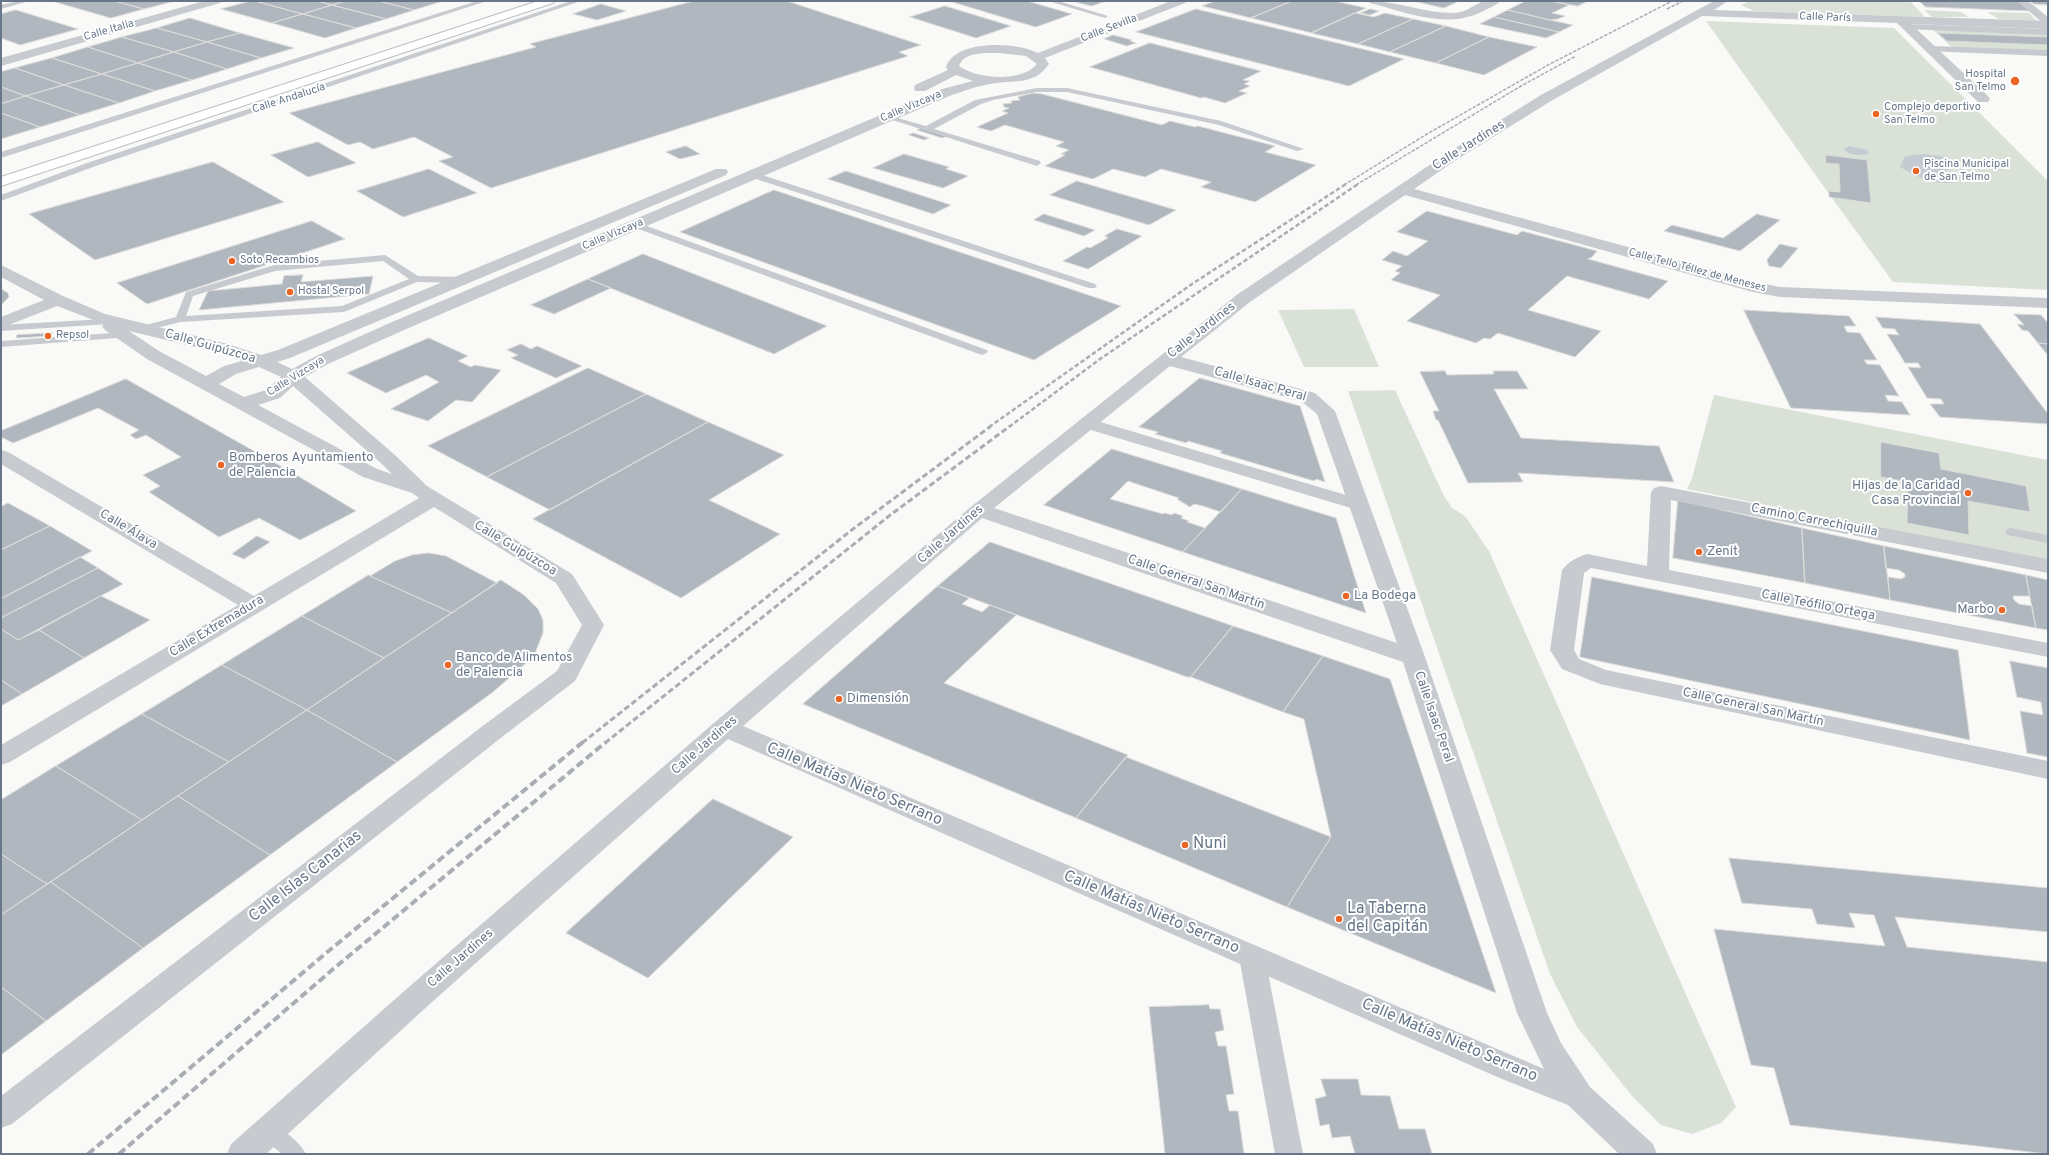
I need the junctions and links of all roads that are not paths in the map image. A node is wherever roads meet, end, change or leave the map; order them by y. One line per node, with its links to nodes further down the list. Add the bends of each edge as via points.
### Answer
1 (26, 1): 14 (lane)
2 (216, 1): 29 (street, Calle Italia)
3 (484, 1): 37 (lane)
4 (516, 1): 38 (main road, Calle Andalucía)
5 (549, 1): 41 (main road, Calle Andalucía)
6 (578, 1): 43 (lane, Calle Andalucía, via 90,165)
7 (1051, 1): 18 (lane)
8 (1181, 1): 28 (street, Calle Sevilla)
9 (1374, 1): 10 (street, via 1442,16 1466,15)
10 (1494, 1)
11 (1722, 1): 16 (street, Calle Jardines)
12 (1727, 1): 17 (street, Calle París, via 1727,5 1732,9)
13 (2022, 1): 19 (street)
14 (1, 8)
15 (1119, 11): 18 (street, Calle Sevilla)
16 (1700, 13): 17 (street, Calle París); 42 (street, Calle Jardines, via 1546,98)
17 (1750, 15): 20 (street, Calle París)
18 (1105, 16): 21 (street, Calle Sevilla)
19 (2048, 22)
20 (1904, 23): 22 (street, Calle París); 23 (street); 25 (street)
21 (1084, 24)
22 (2048, 25)
23 (2048, 32)
24 (1035, 42): 26 (street)
25 (1930, 49): 27 (street); 33 (street)
26 (1013, 50): 28 (street); 30 (street, via 992,49 967,53 952,62)
27 (2048, 53)
28 (1038, 57): 31 (street, via 1043,64 1034,74 1013,79)
29 (1, 62)
30 (955, 71): 31 (street); 32 (street, Calle Vizcaya)
31 (990, 80): 34 (street, Calle Vizcaya, via 947,92)
32 (906, 94)
33 (1983, 99)
34 (887, 117): 35 (lane); 40 (street, Calle Vizcaya)
35 (927, 129): 36 (lane, via 978,102 1037,90 1066,90 1221,123); 39 (lane)
36 (1300, 149)
37 (1, 155)
38 (21, 162)
39 (1037, 163)
40 (753, 175): 44 (street, Calle Vizcaya); 47 (street, Calle Vizcaya, via 736,166); 48 (lane)
41 (1, 182)
42 (1402, 190): 50 (street, Calle Tello Téllez de Meneses, via 1780,292); 59 (street, Calle Jardines, via 1244,298)
43 (1, 198)
44 (636, 225): 58 (lane); 61 (street, Calle Vizcaya, via 398,326)
45 (1, 270): 49 (street, Calle Guipúzcoa)
46 (416, 279): 47 (lane); 51 (lane, via 344,309); 51 (lane, via 385,258 274,268 189,294)
47 (464, 280): 60 (street, Calle Vizcaya)
48 (1092, 286)
49 (57, 300): 52 (street, Calle Guipúzcoa); 53 (street)
50 (2048, 303)
51 (180, 319): 55 (lane)
52 (102, 320): 54 (lane); 55 (street, Calle Guipúzcoa); 56 (street, Calle Guipúzcoa)
53 (1, 323)
54 (1, 328)
55 (142, 329): 60 (street, Calle Guipúzcoa, via 222,348)
56 (125, 335): 57 (lane); 62 (street, Calle Guipúzcoa, via 153,355)
57 (1, 344)
58 (983, 352)
59 (1166, 359): 64 (street, Calle Jardines); 67 (street, Calle Isaac Peral, via 1308,398 1326,412)
60 (260, 362): 61 (street, Calle Guipúzcoa); 62 (street, Calle Vizcaya, via 230,370)
61 (293, 376): 63 (street, Calle Vizcaya, via 273,394); 66 (street, Calle Guipúzcoa)
62 (207, 383): 63 (street, Calle Guipúzcoa)
63 (244, 403): 66 (street, Calle Guipúzcoa, via 370,473)
64 (1087, 423): 67 (street); 68 (street, Calle Jardines)
65 (1, 456): 74 (street, Calle Álava)
66 (426, 495): 74 (street, Calle Extremadura); 75 (street, Calle Guipúzcoa, via 564,580)
67 (1360, 505): 77 (street, Calle Isaac Peral)
68 (979, 510): 77 (street, Calle General San Martín); 78 (street, Calle Jardines)
69 (2011, 532): 70 (lane)
70 (2048, 539)
71 (1587, 561): 73 (street, Calle Teófilo Ortega); 80 (street, Calle General San Martín, via 1573,570 1562,650 1570,664 1600,676)
72 (2048, 566): 73 (street, Camino Carrechiquilla, via 1661,492)
73 (1658, 575): 76 (street, Calle Teófilo Ortega)
74 (254, 605): 79 (street, Calle Extremadura)
75 (592, 625): 83 (street, Calle Islas Canarias, via 567,676)
76 (2048, 650)
77 (1413, 657): 82 (street, Calle Isaac Peral, via 1532,1013 1550,1050)
78 (724, 728): 81 (street, Calle Matías Nieto Serrano); 84 (street, Calle Jardines)
79 (1, 756)
80 (2048, 770)
81 (1252, 957): 82 (street, Calle Matías Nieto Serrano); 87 (street)
82 (1579, 1096): 88 (street, Calle Isaac Peral)
83 (1, 1114)
84 (268, 1131): 85 (street, Calle Jardines); 86 (lane)
85 (243, 1154)
86 (296, 1154)
87 (1289, 1154)
88 (1641, 1154)

